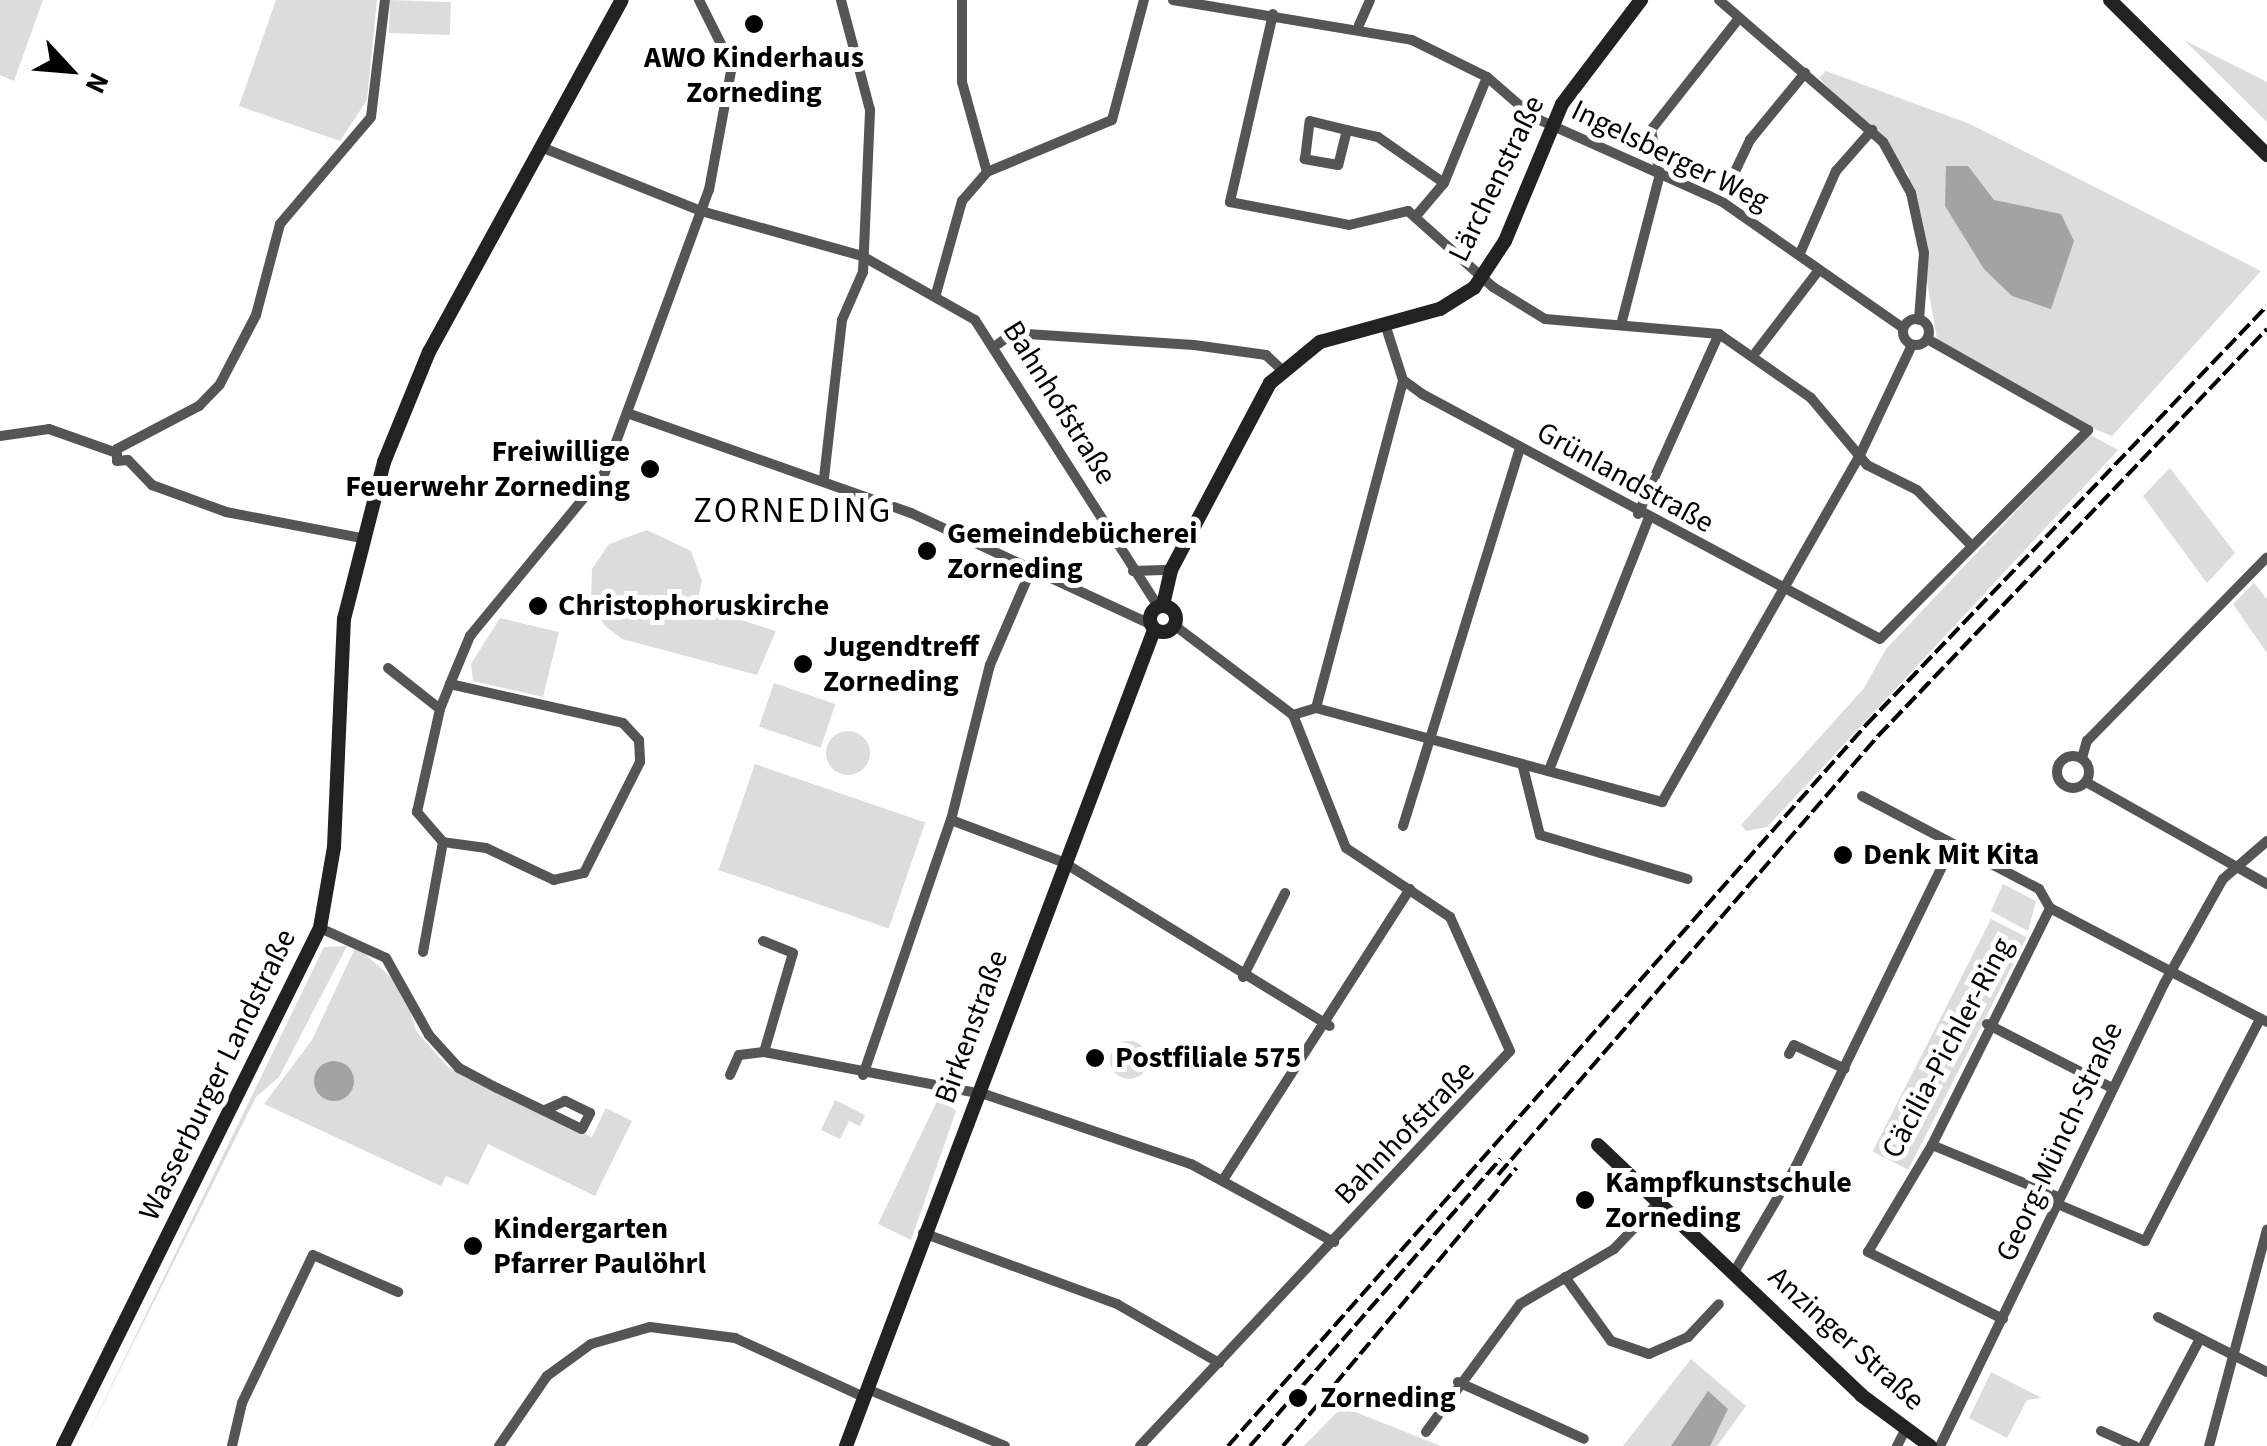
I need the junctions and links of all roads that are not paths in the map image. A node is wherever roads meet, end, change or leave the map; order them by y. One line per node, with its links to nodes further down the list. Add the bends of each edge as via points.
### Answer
1 (385, 0): 47 (street, via 370,117 280,224 256,315 220,384)
2 (622, 0): 20 (street, Wasserburger Landstraße)
3 (699, 0): 26 (street, via 732,66)
4 (841, 0): 29 (street, via 870,110)
5 (962, 0): 22 (street, via 962,82)
6 (1144, 0): 22 (street, via 1112,120)
7 (1173, 0): 12 (street, Ingelsberger Weg)
8 (1370, 0): 14 (street)
9 (1641, 0): 17 (street, Lärchenstraße)
10 (1719, 0): 13 (street)
11 (2110, 0): 21 (street)
12 (1273, 14): 14 (street, Ingelsberger Weg); 27 (street, via 1230,202 1349,225 1393,208)
13 (1739, 18): 15 (street); 23 (street, via 1651,130)
14 (1360, 25): 16 (street, Ingelsberger Weg)
15 (1805, 73): 19 (street); 25 (street, via 1750,140)
16 (1486, 78): 17 (street, Ingelsberger Weg); 24 (street)
17 (1551, 125): 23 (street, Ingelsberger Weg); 31 (street, Lärchenstraße)
18 (1347, 130): 18 (street, via 1310,121 1305,159 1338,165); 24 (street, via 1378,138)
19 (1872, 130): 28 (street, via 1836,170); 33 (street, via 1911,193 1924,253)
20 (541, 148): 26 (street, Bahnhofstraße); 51 (street, Wasserburger Landstraße, via 429,352)
21 (2267, 155)
22 (987, 172): 32 (street, via 962,201)
23 (1660, 174): 25 (street, Ingelsberger Weg); 34 (street)
24 (1444, 183): 27 (street)
25 (1721, 201): 28 (street, Ingelsberger Weg)
26 (701, 211): 29 (street, Bahnhofstraße); 44 (street)
27 (1416, 216): 31 (street)
28 (1800, 251): 30 (street, Ingelsberger Weg)
29 (862, 256): 32 (street, Bahnhofstraße); 49 (street, via 842,320)
30 (1819, 270): 36 (street, Ingelsberger Weg); 41 (street)
31 (1482, 278): 34 (street, via 1545,319); 35 (street, Lärchenstraße, via 1452,304)
32 (936, 294): 39 (street, Bahnhofstraße)
33 (1919, 320): 36 (street); 38 (street)
34 (1622, 321): 37 (street)
35 (1385, 324): 42 (street, Lärchenstraße, via 1320,342); 43 (street)
36 (1903, 328): 40 (street)
37 (1719, 334): 41 (street); 50 (street)
38 (1927, 339): 40 (street); 52 (street, via 2088,430)
39 (998, 344): 42 (street, via 1013,333 1194,345 1266,355); 56 (street, Bahnhofstraße)
40 (1912, 345): 48 (street)
41 (1756, 352): 48 (street, via 1811,398)
42 (1282, 370): 55 (street, Lärchenstraße)
43 (1403, 380): 46 (street, Grünlandstraße); 63 (street)
44 (627, 413): 49 (street); 62 (street, via 586,506 507,584)
45 (0, 436): 47 (street, via 49,429)
46 (1520, 449): 50 (street, Grünlandstraße); 66 (street)
47 (128, 455): 51 (street, via 152,485 226,512)
48 (1859, 456): 52 (street, via 1917,490); 57 (street)
49 (824, 478): 54 (street)
50 (1643, 517): 57 (street, Grünlandstraße); 69 (street)
51 (362, 538): 84 (street, Wasserburger Landstraße, via 335,700 334,848)
52 (1972, 546): 57 (street, Grünlandstraße, via 1880,639)
53 (2267, 558): 67 (street, via 2087,741)
54 (1030, 570): 60 (street); 72 (street, via 990,665)
55 (1171, 570): 56 (street); 58 (street, Lärchenstraße)
56 (1132, 571): 58 (street, Bahnhofstraße)
57 (1780, 593): 69 (street, via 1662,802)
58 (1161, 606): 59 (street); 60 (street, Lärchenstraße)
59 (1174, 625): 60 (street); 65 (street)
60 (1152, 627): 77 (street, Birkenstraße)
61 (388, 668): 64 (street)
62 (450, 684): 64 (street); 75 (street, via 623,722 639,740 640,762 584,873 570,881 486,848)
63 (1316, 708): 65 (street); 66 (street)
64 (440, 710): 75 (street, via 417,812)
65 (1293, 716): 81 (street, Bahnhofstraße, via 1346,848)
66 (1423, 740): 68 (street); 73 (street)
67 (2082, 758): 70 (street); 70 (street, via 2064,759 2057,772 2066,786)
68 (1523, 767): 69 (street); 79 (street, via 1540,835)
69 (1549, 770)
70 (2086, 782): 78 (street)
71 (1862, 796): 76 (street)
72 (950, 820): 77 (street); 96 (street)
73 (1403, 826)
74 (2267, 841): 78 (street, Georg-Münch-Straße)
75 (444, 842): 86 (street)
76 (1953, 844): 83 (street, via 2039,889); 94 (street)
77 (1064, 862): 88 (street); 98 (street, Birkenstraße)
78 (2238, 868): 80 (street); 87 (street, Georg-Münch-Straße)
79 (1688, 879)
80 (2267, 884)
81 (1410, 889): 91 (street); 107 (street, Bahnhofstraße, via 1450,917 1470,945 1508,1058)
82 (1286, 893): 88 (street)
83 (2050, 908): 87 (street); 90 (street, Cäcilia-Pichler-Ring)
84 (320, 928): 99 (street, via 386,958 429,1035 459,1068); 125 (street, Wasserburger Landstraße)
85 (764, 940): 92 (street, via 793,953)
86 (424, 952)
87 (2171, 971): 89 (street); 97 (street, Georg-Münch-Straße)
88 (1243, 977): 91 (street)
89 (2264, 1020): 103 (street, via 2145,1241)
90 (1987, 1024): 97 (street); 101 (street, Cäcilia-Pichler-Ring)
91 (1330, 1026): 102 (street)
92 (764, 1052): 95 (street, via 739,1056); 96 (street)
93 (1789, 1054): 94 (street, via 1794,1045)
94 (1845, 1069): 108 (street)
95 (730, 1075)
96 (863, 1075): 98 (street)
97 (2112, 1088): 103 (street, Georg-Münch-Straße)
98 (978, 1094): 102 (street); 106 (street, Birkenstraße)
99 (545, 1110)
100 (1598, 1146): 104 (street, Anzinger Straße)
101 (1932, 1146): 103 (street); 113 (street, Cäcilia-Pichler-Ring, via 1868,1252)
102 (1223, 1180): 107 (street)
103 (2057, 1200): 113 (street, Georg-Münch-Straße)
104 (1659, 1202): 108 (street, Anzinger Straße); 109 (street, via 1614,1249)
105 (2267, 1230): 115 (street)
106 (923, 1233): 116 (street, via 1117,1304); 119 (street, Birkenstraße)
107 (1334, 1242): 116 (street, Bahnhofstraße)
108 (1733, 1274): 123 (street, Anzinger Straße)
109 (1565, 1277): 111 (street, via 1611,1341 1649,1354 1688,1336); 118 (street, via 1520,1304)
110 (398, 1292): 126 (street, via 312,1255 242,1403)
111 (1719, 1304)
112 (2158, 1317): 114 (street)
113 (2004, 1319): 131 (street, Georg-Münch-Straße)
114 (2200, 1340): 115 (street); 133 (street)
115 (2236, 1359): 117 (street); 134 (street)
116 (1220, 1363): 124 (street, Bahnhofstraße)
117 (2267, 1372)
118 (1458, 1382): 121 (street); 122 (street)
119 (865, 1393): 127 (street, via 735,1338 650,1327 591,1344 547,1376); 128 (street, Birkenstraße); 129 (street)
120 (2101, 1431): 132 (street)
121 (1426, 1432)
122 (1584, 1439)
123 (1916, 1440): 130 (street)
124 (1143, 1442)
125 (63, 1446)
126 (232, 1446)
127 (499, 1446)
128 (846, 1446)
129 (1005, 1446)
130 (1896, 1446)
131 (1940, 1446)
132 (2134, 1446)
133 (2144, 1446)
134 (2209, 1446)

